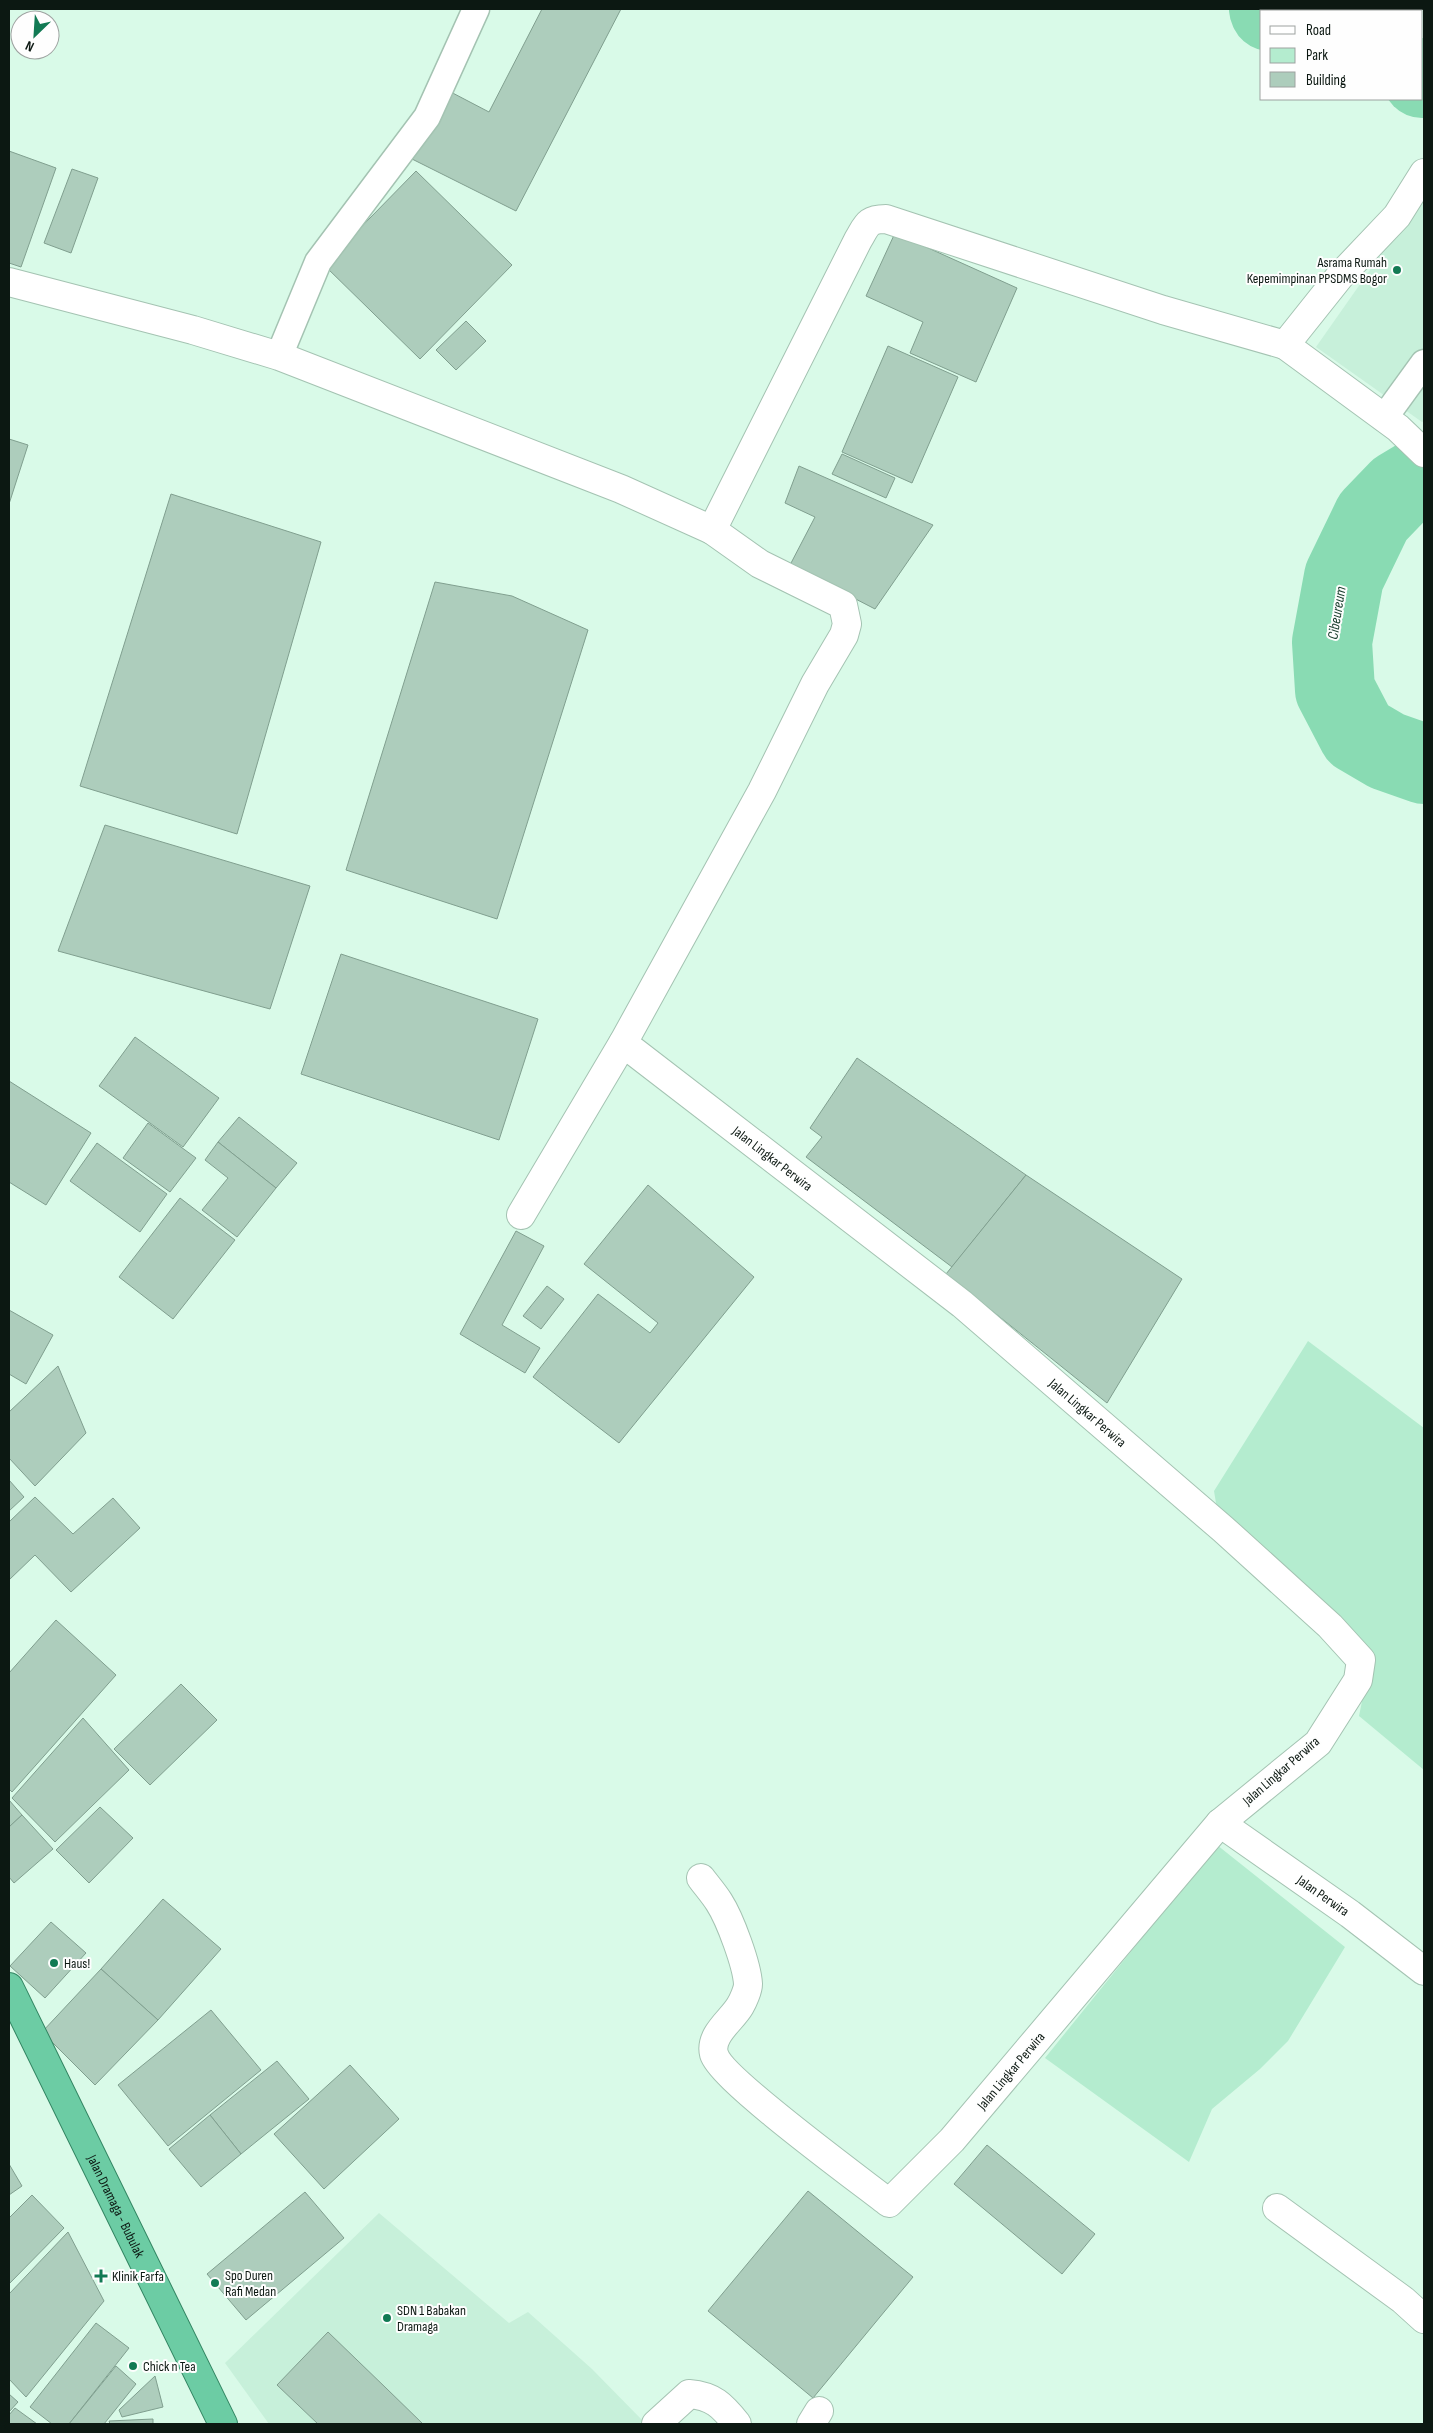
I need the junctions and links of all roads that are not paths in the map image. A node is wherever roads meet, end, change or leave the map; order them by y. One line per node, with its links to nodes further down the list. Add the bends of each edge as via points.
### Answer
1 (476, 9): 5 (lane, via 427,118 318,262)
2 (1424, 173): 4 (street, via 1397,216 1340,276)
3 (9, 282): 5 (street)
4 (1285, 345): 7 (street); 9 (street, via 1162,310 886,218 873,218 858,240)
5 (279, 356): 9 (street, via 621,489)
6 (1424, 363): 7 (lane)
7 (1391, 423): 8 (street)
8 (1424, 453)
9 (712, 530): 10 (street, via 760,564 844,605 847,624 762,791)
10 (623, 1043): 11 (street); 12 (street, Jalan Lingkar Perwira, via 962,1304 1222,1529 1330,1626 1361,1660 1358,1680 1318,1743)
11 (521, 1215)
12 (1220, 1823): 13 (street, Jalan Lingkar Perwira, via 952,2140 890,2203 757,2100 714,2055 714,2044 725,2024 741,2006 748,1986 739,1948 720,1902); 14 (street, Jalan Perwira, via 1358,1920)
13 (701, 1878)
14 (1424, 1971)
15 (12, 2004): 18 (highway, Jalan Dramaga - Bubulak)
16 (1277, 2208): 17 (street, via 1403,2300)
17 (1424, 2319)
18 (223, 2424)
19 (656, 2424): 20 (street, via 689,2394 707,2396)
20 (737, 2424)

